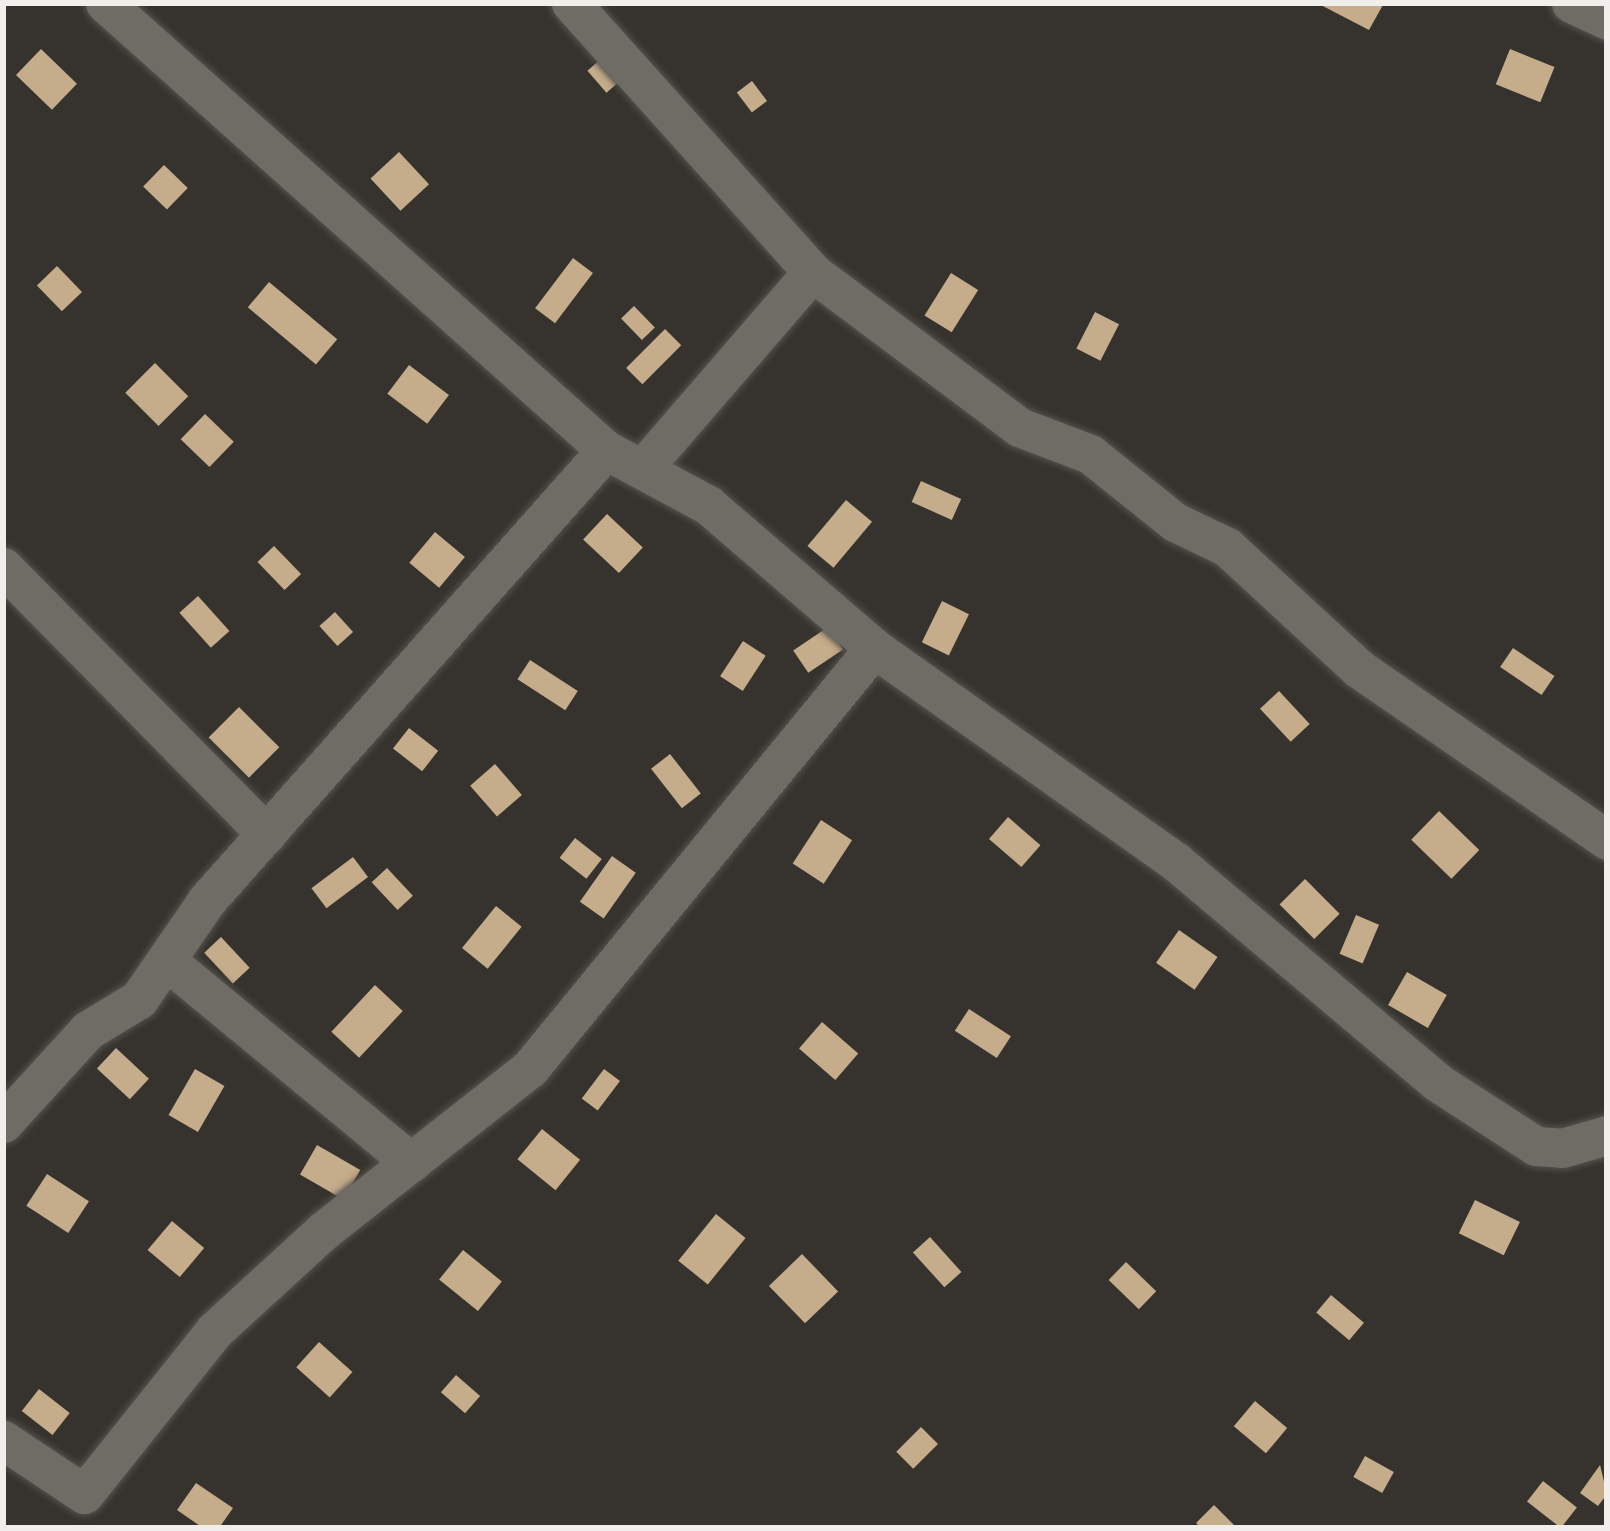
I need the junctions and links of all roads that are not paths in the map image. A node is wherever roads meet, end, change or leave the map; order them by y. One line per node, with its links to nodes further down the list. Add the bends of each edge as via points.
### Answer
1 (105, 3): 6 (street)
2 (571, 3): 5 (street)
3 (1571, 3): 4 (street)
4 (1607, 20)
5 (812, 272): 7 (street); 11 (street, via 1019,427 1090,454 1175,522 1227,547 1358,668)
6 (606, 450): 7 (street); 10 (street)
7 (642, 469): 9 (street, via 708,505)
8 (3, 567): 10 (street)
9 (874, 648): 14 (street, via 1176,862 1438,1082 1536,1146); 15 (street, via 530,1068)
10 (266, 834): 12 (street, via 207,900)
11 (1607, 840)
12 (168, 962): 13 (street, via 139,999 88,1030); 15 (street)
13 (3, 1123)
14 (1607, 1135)
15 (411, 1162): 16 (street, via 215,1330 84,1494)
16 (3, 1440)

